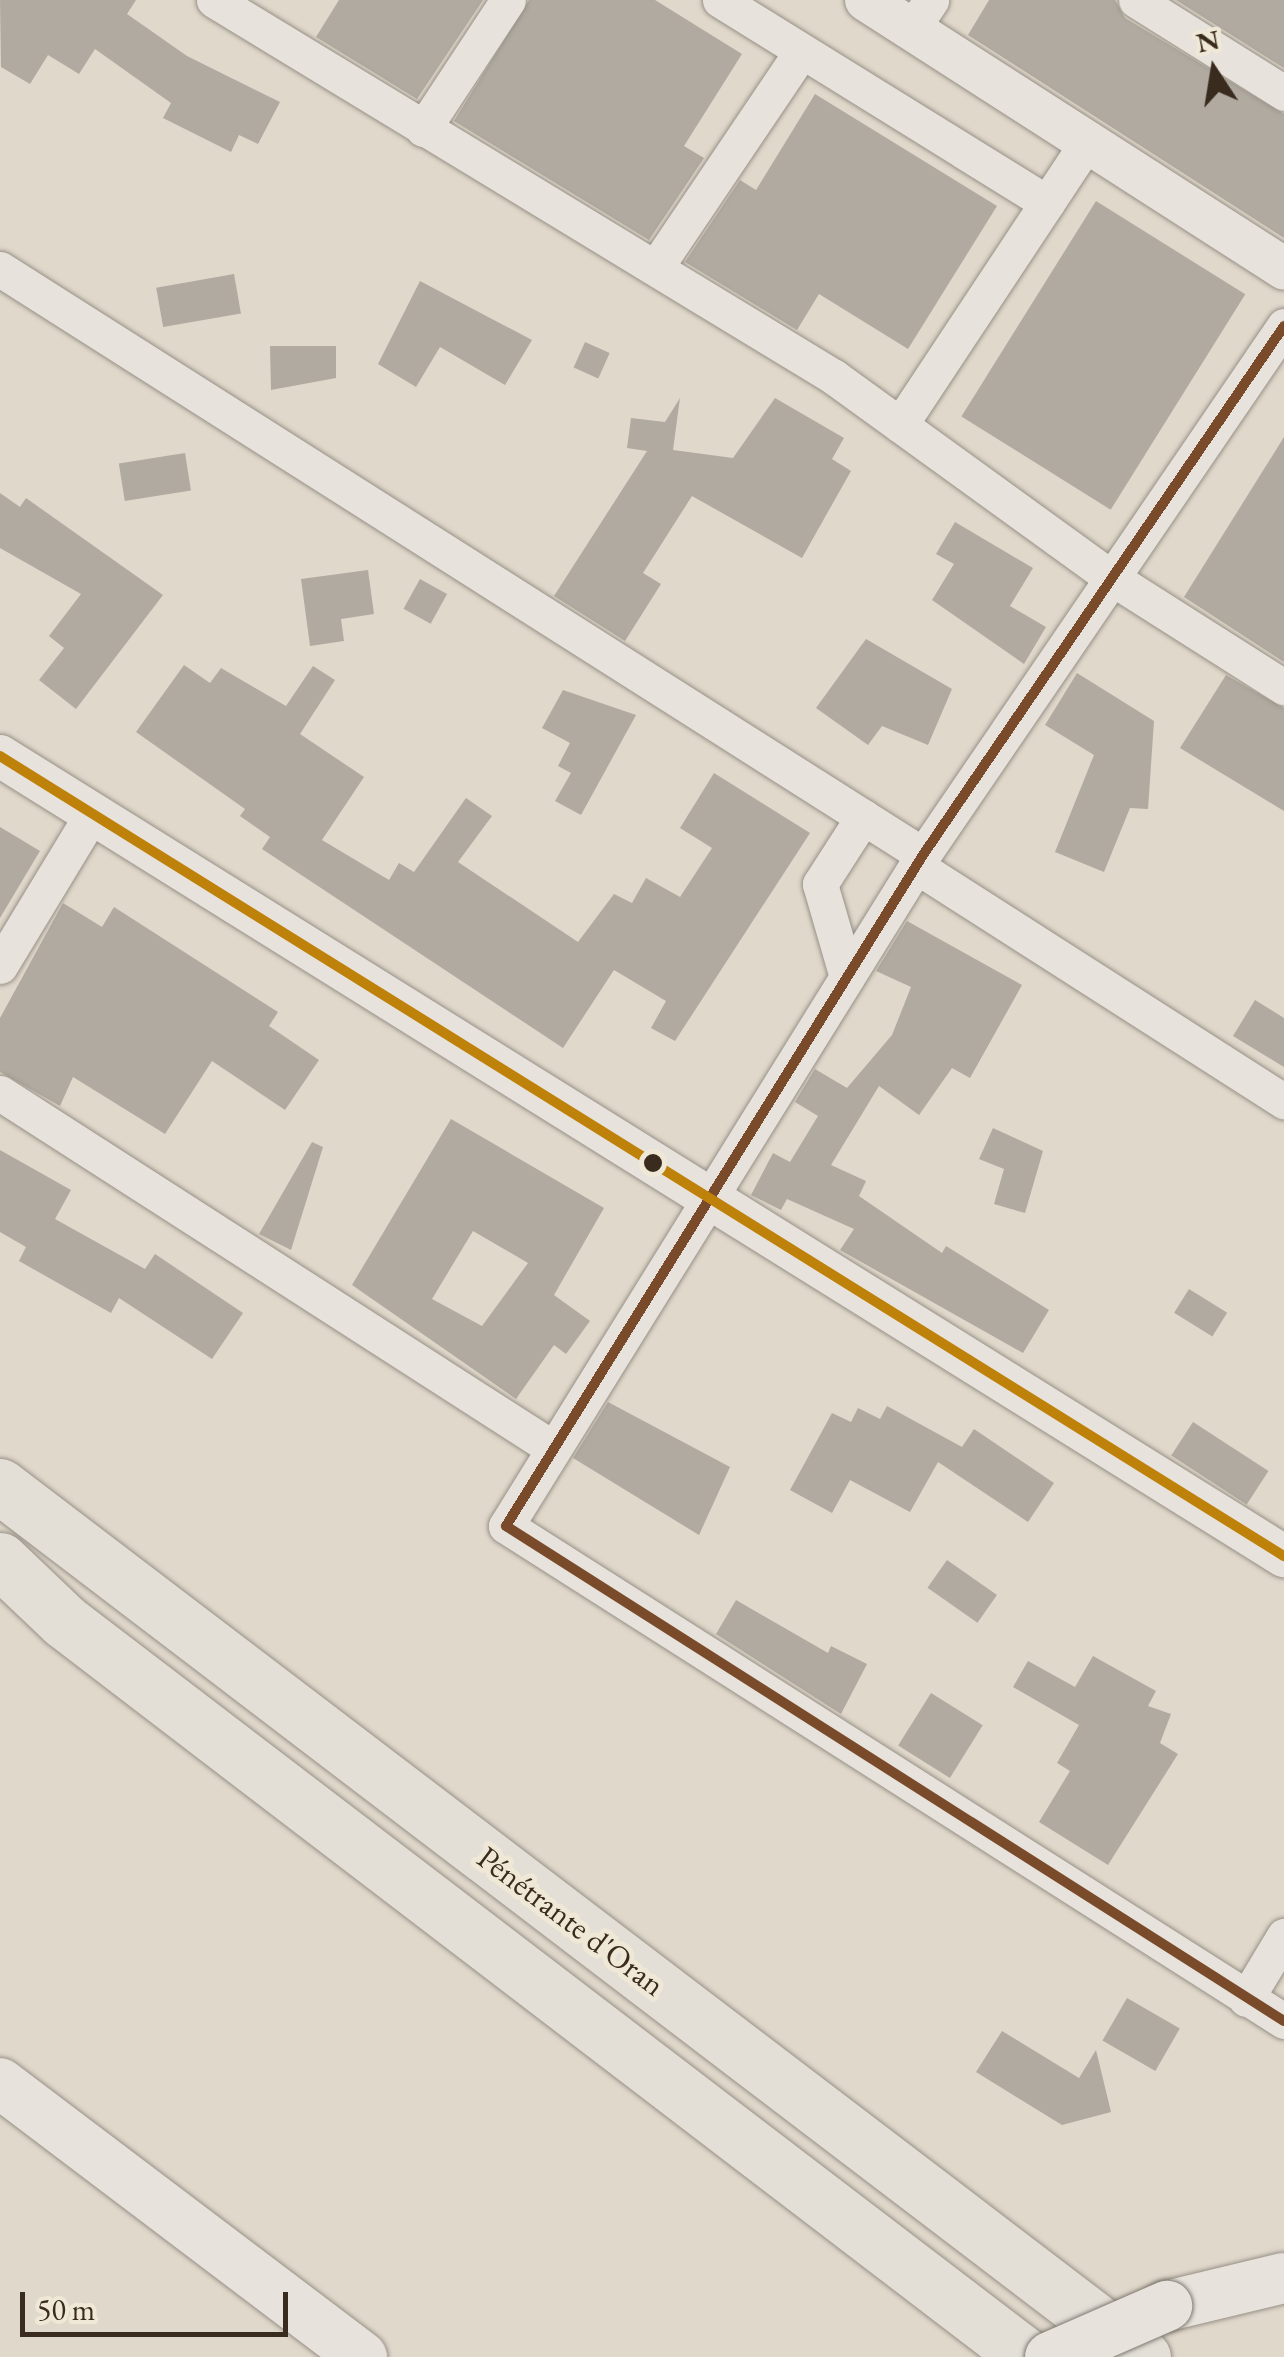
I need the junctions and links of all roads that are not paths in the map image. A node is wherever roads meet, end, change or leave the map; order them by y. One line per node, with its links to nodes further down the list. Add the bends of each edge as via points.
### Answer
1 (214, 0): 9 (street)
2 (508, 0): 9 (street)
3 (720, 0): 7 (street)
4 (866, 0): 6 (street)
5 (1136, 0): 8 (street)
6 (921, 15): 10 (street)
7 (801, 52): 11 (street); 12 (street)
8 (1284, 93)
9 (423, 129): 12 (street)
10 (1087, 143): 11 (street); 13 (street)
11 (1047, 203): 16 (street)
12 (656, 267): 16 (street)
13 (1284, 268)
14 (0, 270): 21 (street)
15 (1284, 326): 17 (street)
16 (900, 425): 17 (street)
17 (1112, 578): 18 (street); 22 (street)
18 (1284, 686)
19 (0, 756): 20 (street)
20 (92, 814): 23 (street); 27 (street)
21 (863, 817): 22 (street); 24 (street, via 820,884)
22 (920, 860): 24 (street); 26 (street)
23 (0, 966)
24 (847, 976): 27 (street)
25 (0, 1093): 28 (street)
26 (1284, 1101)
27 (708, 1200): 28 (street); 30 (street)
28 (551, 1447): 35 (street, via 506,1526)
29 (0, 1486): 42 (highway, Pénétrante d'Oran)
30 (1284, 1556)
31 (0, 1560): 33 (highway)
32 (0, 1586): 33 (highway)
33 (64, 1621): 40 (highway)
34 (1284, 1936): 35 (street)
35 (1246, 2000): 36 (street)
36 (1284, 2021)
37 (0, 2083): 39 (main road)
38 (1284, 2278): 41 (main road, bridge, via 1167,2306)
39 (362, 2357)
40 (1027, 2357)
41 (1050, 2357)
42 (1143, 2357)

